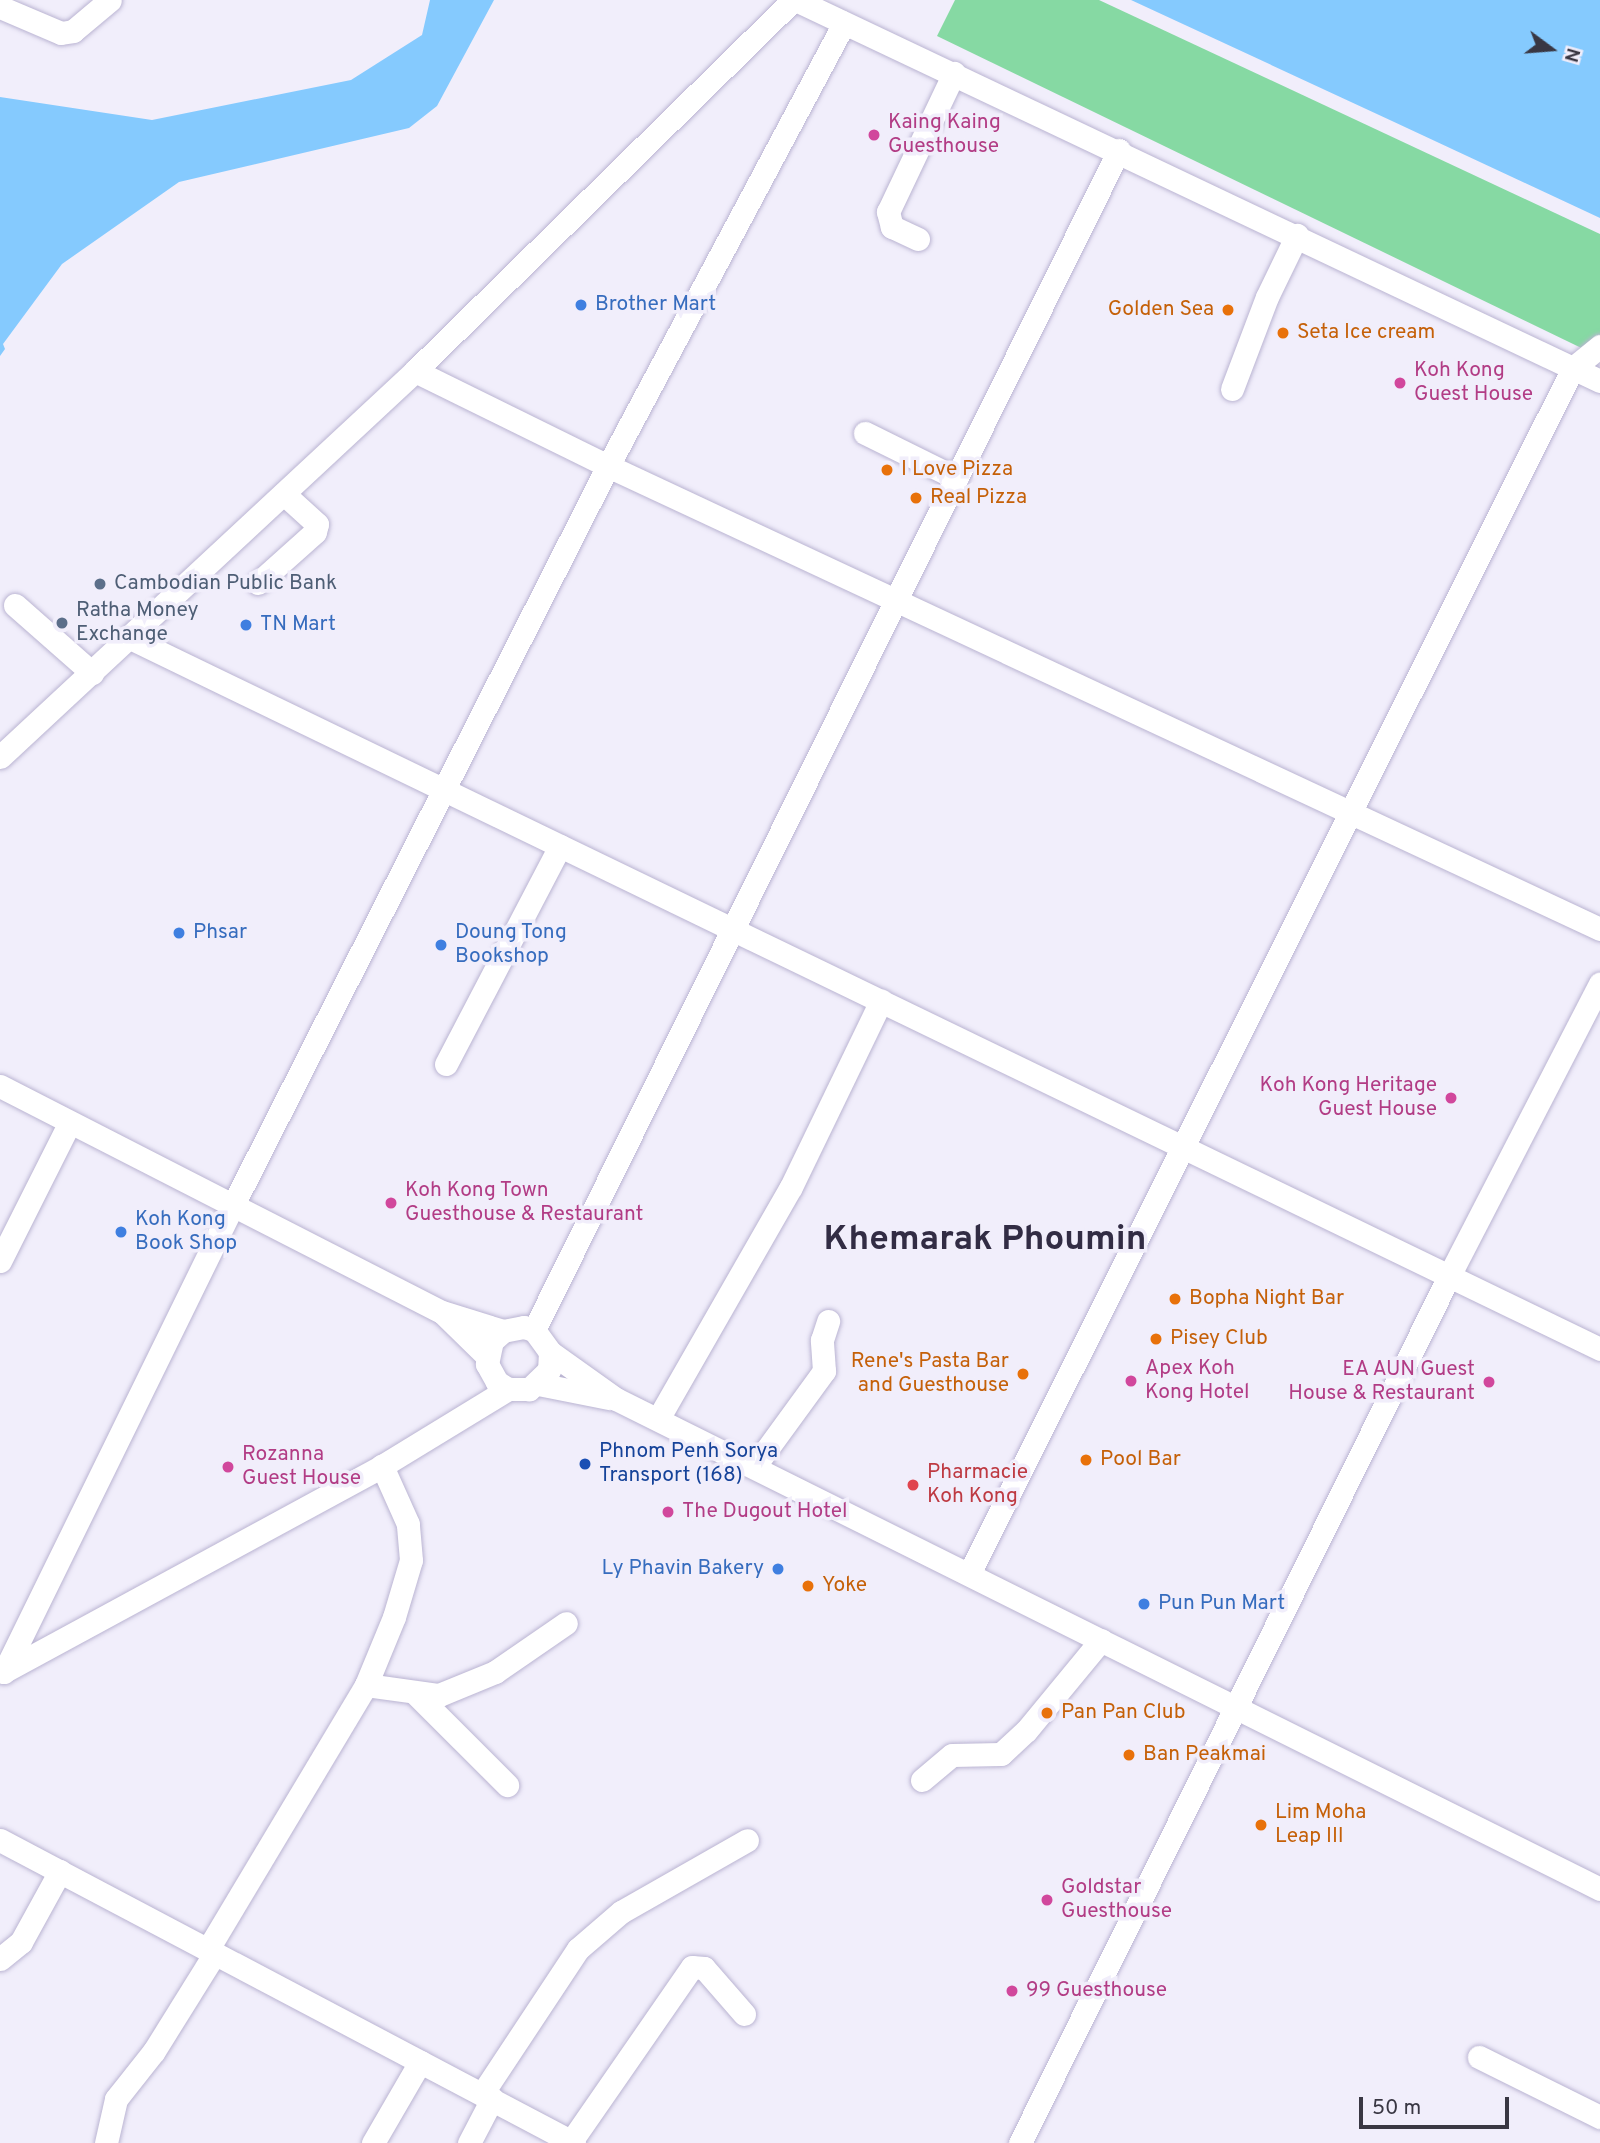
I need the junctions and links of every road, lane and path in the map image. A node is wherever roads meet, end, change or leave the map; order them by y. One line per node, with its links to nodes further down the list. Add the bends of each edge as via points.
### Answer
1 (110, 0): 3 (street, via 73,31 61,33)
2 (794, 0): 4 (street); 11 (street)
3 (0, 8)
4 (844, 23): 5 (street); 15 (street)
5 (954, 73): 6 (street); 8 (street, via 888,212 892,227)
6 (1119, 150): 7 (street); 16 (street)
7 (1297, 235): 10 (street); 13 (street, via 1267,297)
8 (918, 240)
9 (1600, 346): 10 (street)
10 (1573, 368): 12 (street); 25 (street)
11 (415, 371): 15 (street); 17 (street)
12 (1600, 381)
13 (1232, 389)
14 (865, 433): 16 (street)
15 (608, 466): 19 (street); 24 (street)
16 (956, 478): 19 (street)
17 (284, 494): 18 (street, via 317,524 315,532); 21 (street)
18 (258, 583)
19 (896, 598): 25 (street); 27 (street)
20 (15, 605): 22 (street)
21 (130, 638): 22 (street); 24 (street)
22 (92, 673): 23 (street)
23 (0, 757)
24 (445, 790): 26 (street); 35 (street)
25 (1353, 813): 28 (street); 34 (street)
26 (560, 846): 27 (street); 31 (street)
27 (731, 929): 30 (street); 40 (street)
28 (1600, 929)
29 (1600, 984): 37 (street)
30 (881, 1001): 34 (street); 49 (street, via 791,1187)
31 (446, 1064)
32 (0, 1086): 33 (street)
33 (69, 1124): 35 (street); 36 (street)
34 (1184, 1148): 37 (street); 52 (street)
35 (232, 1207): 38 (street); 55 (street)
36 (0, 1261)
37 (1449, 1276): 42 (street); 58 (street)
38 (442, 1312): 41 (street); 44 (street)
39 (828, 1321): 51 (street, via 822,1340 824,1371)
40 (534, 1330): 41 (street); 43 (street)
41 (503, 1331): 44 (street, via 492,1341)
42 (1600, 1349)
43 (550, 1352): 45 (street, via 549,1370); 47 (street)
44 (488, 1364): 46 (street); 48 (street)
45 (538, 1384): 46 (street); 47 (street)
46 (508, 1389): 48 (street)
47 (616, 1399): 49 (street)
48 (473, 1412): 50 (street)
49 (658, 1419): 51 (street)
50 (382, 1466): 55 (street); 56 (street, via 408,1524 411,1560)
51 (754, 1467): 52 (street)
52 (969, 1574): 54 (street)
53 (566, 1623): 57 (street, via 495,1672 439,1695)
54 (1101, 1640): 58 (street); 59 (street, via 1026,1731 1001,1754 952,1755)
55 (2, 1673)
56 (366, 1685): 57 (street); 65 (street)
57 (416, 1694): 60 (street)
58 (1236, 1707): 64 (street); 76 (street)
59 (922, 1780)
60 (507, 1785)
61 (0, 1840): 63 (street)
62 (747, 1840): 70 (street, via 621,1912 578,1949)
63 (60, 1871): 65 (street); 66 (street, via 22,1942)
64 (1600, 1889)
65 (211, 1951): 69 (street); 72 (street, via 154,2052 116,2099)
66 (0, 1959)
67 (744, 2014): 75 (street, via 704,1968 692,1967)
68 (1479, 2057): 71 (street)
69 (420, 2062): 70 (street); 73 (street)
70 (487, 2097): 74 (street); 75 (street)
71 (1600, 2117)
72 (106, 2143)
73 (373, 2143)
74 (469, 2143)
75 (572, 2143)
76 (1020, 2143)

